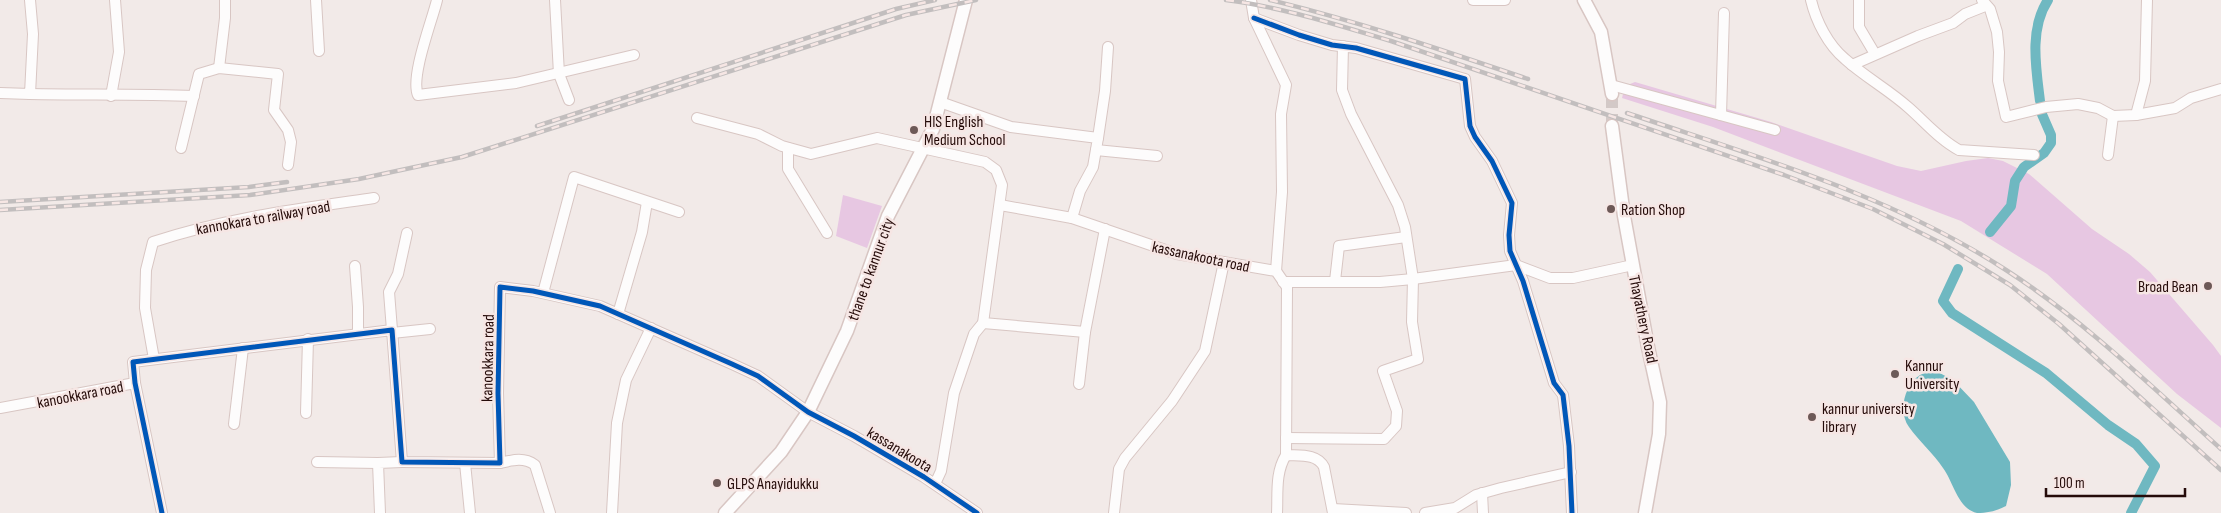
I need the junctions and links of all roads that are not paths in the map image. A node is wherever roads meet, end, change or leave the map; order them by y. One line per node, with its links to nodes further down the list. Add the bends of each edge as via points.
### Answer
1 (30, 0): 29 (street, via 33,34)
2 (115, 0): 30 (street, via 119,52)
3 (225, 0): 24 (street)
4 (316, 0): 20 (street)
5 (437, 0): 25 (street, via 416,76 418,95 516,83)
6 (555, 0): 25 (street)
7 (966, 0): 33 (street, thane to kannur city)
8 (1251, 0): 17 (street)
9 (1473, 0): 10 (street)
10 (1505, 0)
11 (1584, 0): 27 (street, via 1601,32)
12 (1811, 0): 23 (street, via 1826,37)
13 (1859, 0): 21 (street, via 1859,28)
14 (2147, 0): 35 (street, via 2145,81)
15 (1983, 3): 21 (street, via 1953,23); 36 (street, via 1990,9 1997,32 1998,81 2006,117 2046,107 2078,104 2098,108)
16 (1724, 14): 34 (street)
17 (1254, 18): 18 (street, via 1299,35); 62 (street, via 1286,84 1281,114 1282,192)
18 (1343, 46): 57 (street, via 1342,90 1398,205); 59 (street, via 1465,79 1470,126 1492,161 1512,203 1510,251)
19 (1108, 47): 40 (street)
20 (319, 51)
21 (1875, 54): 23 (street)
22 (634, 55): 25 (street)
23 (1852, 65): 45 (street, via 1909,107 1959,150)
24 (219, 68): 31 (street, via 199,74); 48 (street, via 278,74 274,110 288,130 291,142)
25 (559, 74): 32 (street)
26 (2221, 88): 35 (street, via 2191,98 2175,108)
27 (1611, 90): 34 (street)
28 (0, 94): 29 (street)
29 (30, 94): 30 (street)
30 (111, 96): 31 (street, via 130,93)
31 (194, 96): 41 (street)
32 (569, 100)
33 (940, 102): 40 (street, via 1011,127); 43 (street, thane to kannur city, via 933,129)
34 (1721, 115): 39 (street)
35 (2136, 115): 36 (street)
36 (2113, 116): 47 (street)
37 (697, 118): 42 (street, via 758,134)
38 (1612, 126): 60 (street, Thayathery Road)
39 (1775, 130)
40 (1098, 138): 44 (street)
41 (181, 148)
42 (788, 148): 43 (street, via 811,154 876,138); 56 (street, via 788,168)
43 (922, 149): 51 (street, via 985,162 996,170 1002,185); 80 (street, thane to kannur city, via 888,216 847,331)
44 (1096, 150): 46 (street); 53 (street, via 1093,167 1080,191)
45 (2034, 155)
46 (1157, 156)
47 (2108, 156)
48 (288, 165)
49 (374, 198): 76 (street, kannokara to railway road, via 241,218 153,242 146,270 145,308)
50 (647, 202): 52 (street); 66 (street, via 574,177); 67 (street, via 642,232)
51 (1000, 204): 53 (street, kassanakoota road); 68 (street)
52 (678, 212)
53 (1072, 218): 54 (street, kassanakoota road)
54 (1105, 229): 58 (street, kassanakoota road, via 1177,254); 72 (street)
55 (407, 233): 71 (street, via 398,274 389,292)
56 (827, 233)
57 (1406, 236): 63 (street); 64 (street, via 1339,246)
58 (1224, 262): 62 (street, kassanakoota road); 101 (street, via 1205,351 1172,401 1125,458 1119,469)
59 (1516, 265): 60 (street, via 1550,278 1573,278); 63 (street); 90 (street, via 1554,383 1563,395)
60 (1633, 265): 107 (street, Thayathery Road, via 1660,402 1659,434)
61 (355, 266): 73 (street)
62 (1276, 271): 65 (street)
63 (1413, 279): 64 (street); 83 (street, via 1412,322 1418,359 1383,370 1397,411 1396,426 1384,439)
64 (1335, 281): 65 (street)
65 (1283, 282): 83 (street, via 1287,287)
66 (543, 293): 67 (street, kanookkara road, via 600,306); 89 (street, kanookkara road, via 500,287)
67 (618, 314): 70 (street, kanookkara road)
68 (983, 323): 72 (street); 91 (street, via 974,334 954,393 941,471)
69 (430, 328): 71 (street, kanookkara road)
70 (651, 328): 80 (street, kanookkara road, via 758,376); 98 (street, via 626,380 617,423)
71 (392, 331): 73 (street, kanookkara road); 86 (street)
72 (1085, 332): 78 (street)
73 (358, 333): 74 (street, kanookkara road)
74 (308, 339): 75 (street, kanookkara road); 81 (street)
75 (243, 348): 76 (street, kanookkara road); 82 (street)
76 (154, 359): 77 (street, kanookkara road, via 133,362)
77 (135, 383): 79 (street, kanookkara road); 94 (street)
78 (1078, 384)
79 (0, 408)
80 (808, 412): 91 (street, kassanakoota); 99 (street, thane to kannur city, via 781,452)
81 (306, 413)
82 (234, 424)
83 (1286, 438): 84 (street)
84 (1286, 455): 93 (street, via 1314,457 1321,461); 102 (street, via 1279,467)
85 (317, 462): 87 (street)
86 (402, 462): 87 (street); 88 (street)
87 (378, 463): 95 (street)
88 (465, 463): 89 (street); 96 (street)
89 (500, 463): 97 (street, via 518,459 529,460 535,465)
90 (1571, 472): 92 (street); 106 (street)
91 (935, 484): 100 (street, kassanakoota)
92 (1482, 493): 104 (street, via 1455,508); 105 (street)
93 (1333, 511): 103 (street)
94 (162, 513)
95 (380, 513)
96 (470, 513)
97 (550, 513)
98 (612, 513)
99 (726, 513)
100 (977, 513)
101 (1114, 513)
102 (1277, 513)
103 (1406, 513)
104 (1425, 513)
105 (1483, 513)
106 (1572, 513)
107 (1645, 513)

